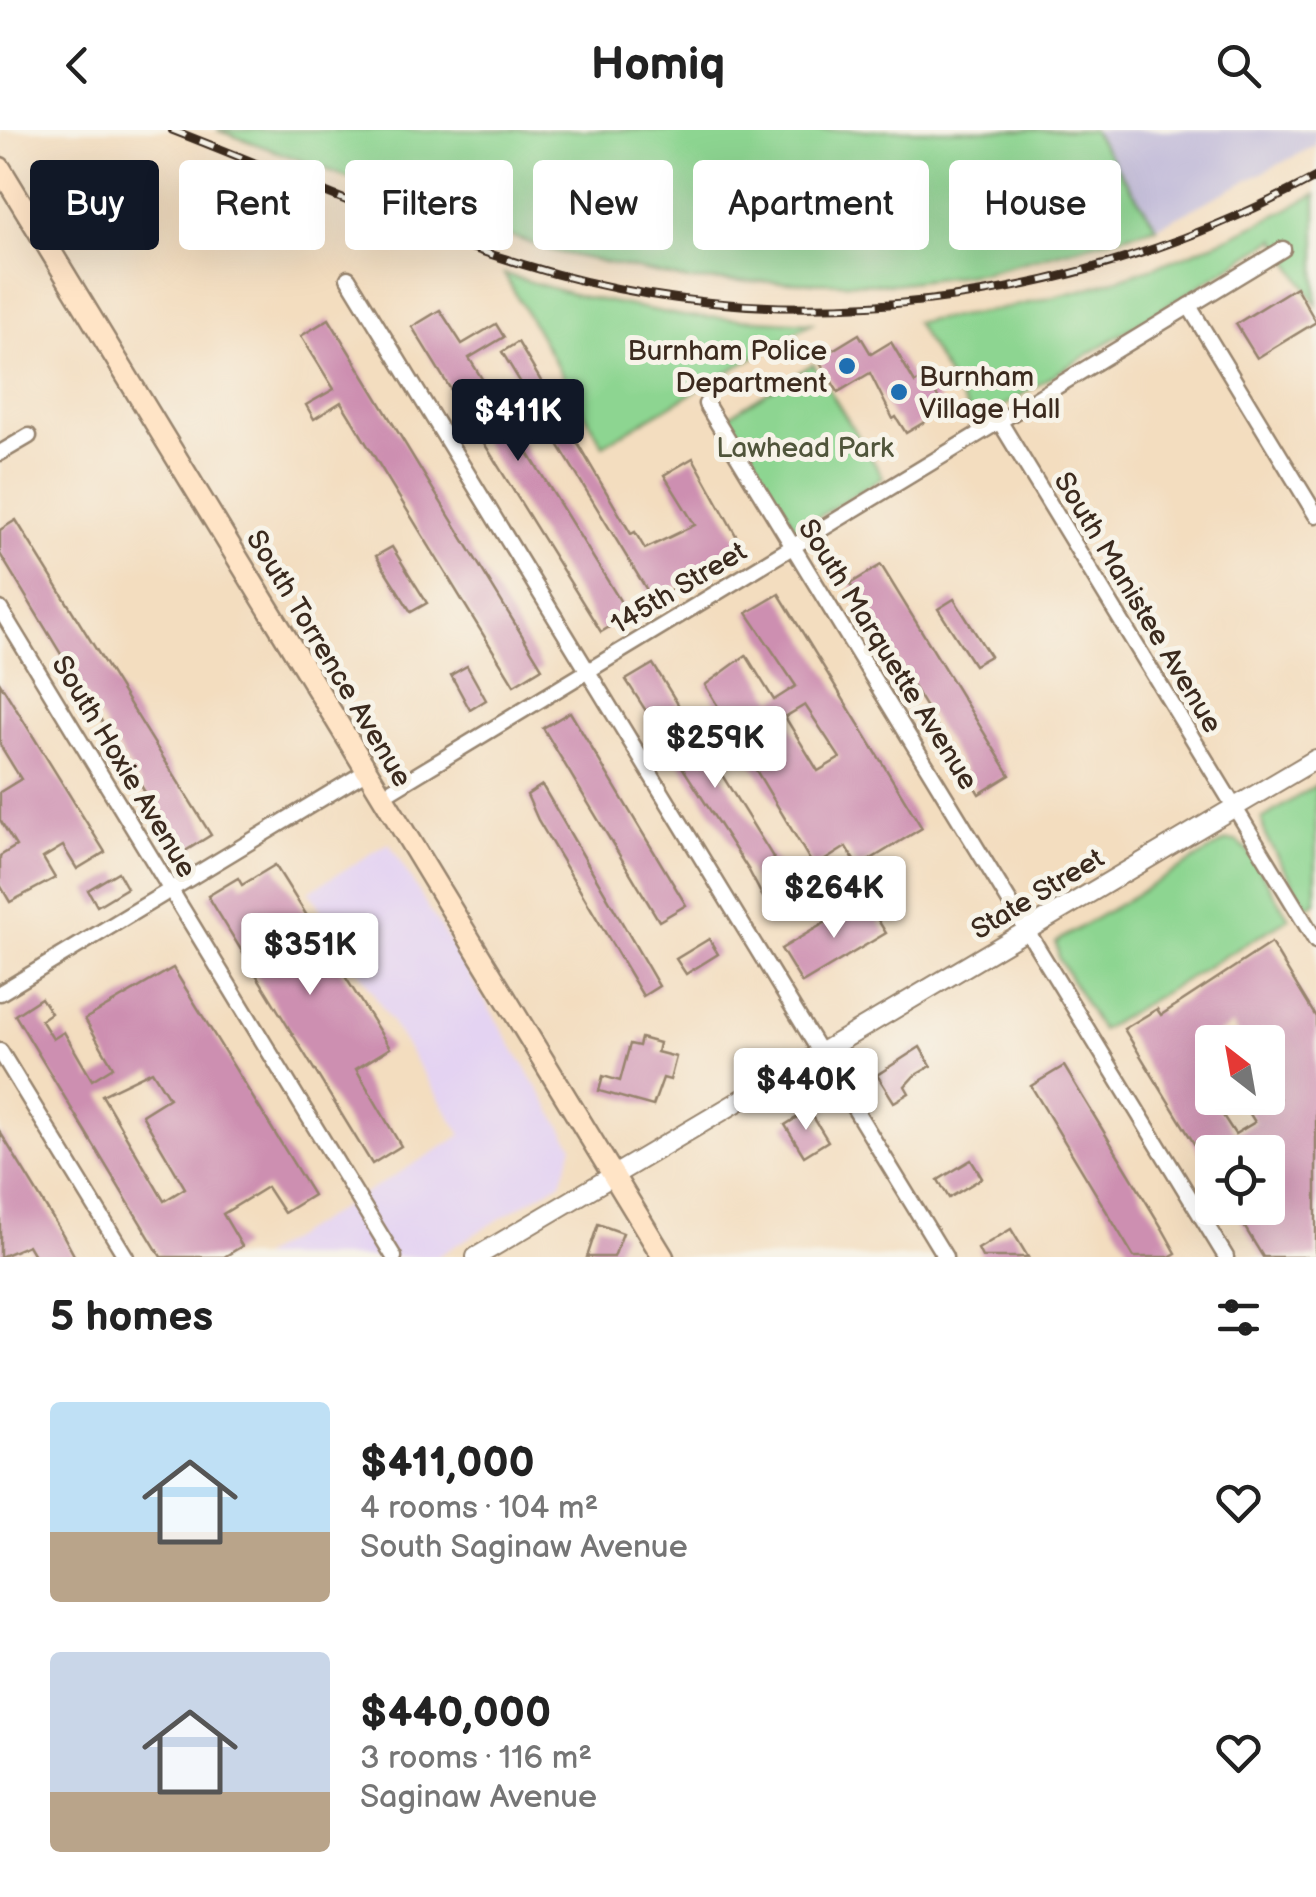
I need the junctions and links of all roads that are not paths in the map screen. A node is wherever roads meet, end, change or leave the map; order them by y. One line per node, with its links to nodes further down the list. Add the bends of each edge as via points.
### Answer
1 (0, 168): 14 (main road, South Torrence Avenue)
2 (1283, 248): 4 (street, 145th Street)
3 (348, 278): 12 (street)
4 (1189, 306): 6 (street, 145th Street); 9 (street)
5 (706, 404): 10 (street, South Marquette Avenue)
6 (1000, 422): 10 (street, 145th Street); 16 (street, South Manistee Avenue)
7 (29, 436): 8 (street)
8 (0, 453)
9 (1314, 506)
10 (794, 547): 12 (street, 145th Street); 18 (street, South Marquette Avenue)
11 (0, 608): 17 (street, South Hoxie Avenue)
12 (588, 670): 15 (street, 145th Street); 22 (street)
13 (1316, 759): 16 (street, State Street)
14 (367, 771): 15 (main road, South Torrence Avenue); 17 (street)
15 (382, 796): 23 (main road, South Torrence Avenue)
16 (1234, 808): 18 (street, State Street); 19 (street, South Manistee Avenue)
17 (172, 890): 20 (street); 25 (street, South Hoxie Avenue)
18 (1028, 930): 22 (street, State Street); 29 (street, South Marquette Avenue)
19 (1316, 941)
20 (0, 993)
21 (0, 1051): 24 (street)
22 (821, 1054): 23 (street, State Street); 28 (street)
23 (614, 1176): 26 (street, State Street); 27 (main road, South Torrence Avenue)
24 (126, 1257)
25 (394, 1257)
26 (476, 1257)
27 (663, 1257)
28 (945, 1257)
29 (1226, 1257)

